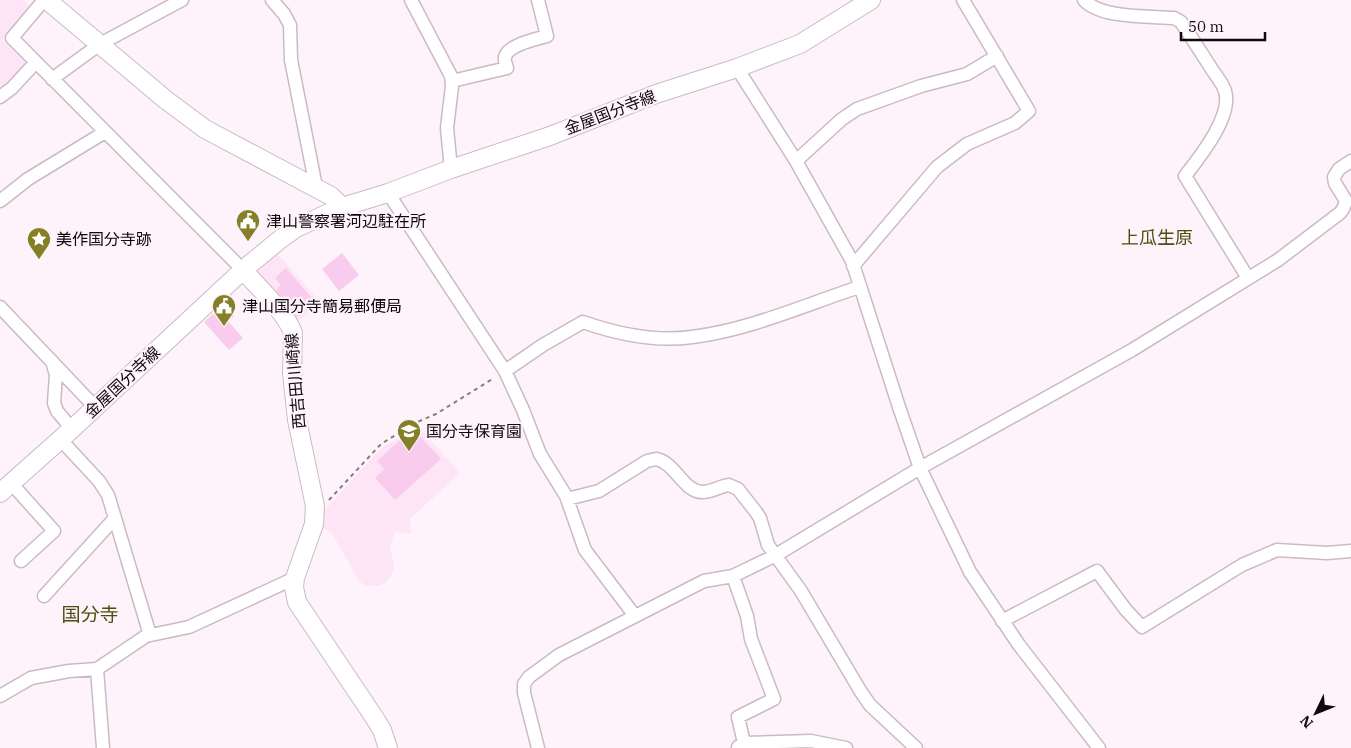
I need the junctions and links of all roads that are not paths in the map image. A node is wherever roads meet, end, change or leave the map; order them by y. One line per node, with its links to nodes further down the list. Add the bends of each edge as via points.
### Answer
1 (46, 0): 9 (main road); 11 (street, via 12,38)
2 (182, 0): 9 (street)
3 (272, 0): 20 (street, via 290,25 291,60)
4 (411, 0): 14 (street, via 450,71)
5 (538, 0): 14 (street, via 547,36 512,48 505,60 508,68)
6 (871, 0): 12 (main road, 金屋国分寺線, via 800,44)
7 (963, 0): 10 (street)
8 (1084, 0): 26 (street, via 1094,8 1125,15 1174,18 1181,22 1225,91 1224,110 1216,130 1185,176)
9 (100, 44): 13 (street); 20 (main road, via 205,129)
10 (997, 56): 17 (street, via 967,74 921,86 857,109); 24 (street, via 1029,111 1015,123 967,144 940,164)
11 (36, 62): 13 (street); 15 (street)
12 (737, 68): 17 (street); 19 (main road, 金屋国分寺線)
13 (52, 78): 16 (street)
14 (452, 81): 19 (street, via 447,128)
15 (0, 97)
16 (104, 132): 22 (street, via 28,179); 25 (street)
17 (796, 161): 24 (street)
18 (1351, 161): 26 (street, via 1334,177 1346,201 1340,213 1278,260)
19 (451, 169): 21 (main road, 金屋国分寺線)
20 (316, 187): 23 (main road)
21 (388, 193): 23 (main road, 金屋国分寺線); 30 (street)
22 (0, 201)
23 (342, 207): 25 (main road, via 291,232)
24 (853, 266): 27 (street)
25 (243, 270): 31 (main road, 金屋国分寺線); 41 (main road, 西吉田川崎線, via 291,327 297,420 314,496 315,515)
26 (1248, 278): 33 (street, via 1132,350)
27 (859, 287): 30 (street, via 744,326 690,338 624,334 583,322); 33 (street)
28 (0, 307): 29 (street)
29 (52, 360): 31 (street); 32 (street, via 56,374 54,403)
30 (505, 372): 35 (street, via 524,410 540,454)
31 (95, 407): 32 (main road, 金屋国分寺線)
32 (66, 434): 34 (main road, 金屋国分寺線); 36 (street, via 104,489)
33 (920, 468): 38 (street); 44 (street, via 970,572)
34 (6, 488): 39 (street, via 54,531)
35 (567, 499): 38 (street, via 599,491 652,459 660,460 694,491 707,492 729,485 738,489 760,518 768,545); 43 (street, via 585,550)
36 (115, 518): 42 (street); 45 (street)
37 (1351, 551): 44 (street, via 1277,550 1242,565 1142,627 1098,571)
38 (776, 555): 40 (street); 53 (street, via 870,704)
39 (21, 561)
40 (733, 576): 43 (street, via 704,581); 48 (street, via 751,639 774,699 738,717)
41 (294, 578): 45 (street, via 189,627); 50 (main road, 西吉田川崎線, via 297,602 374,717)
42 (44, 596)
43 (635, 616): 51 (street, via 559,655 529,677 524,684 524,693)
44 (1002, 621): 54 (street)
45 (150, 635): 46 (street)
46 (97, 669): 47 (street, via 31,678); 49 (street)
47 (0, 696)
48 (740, 746): 52 (street, via 811,741)
49 (103, 748)
50 (388, 748)
51 (538, 748)
52 (846, 748)
53 (916, 748)
54 (1099, 748)

